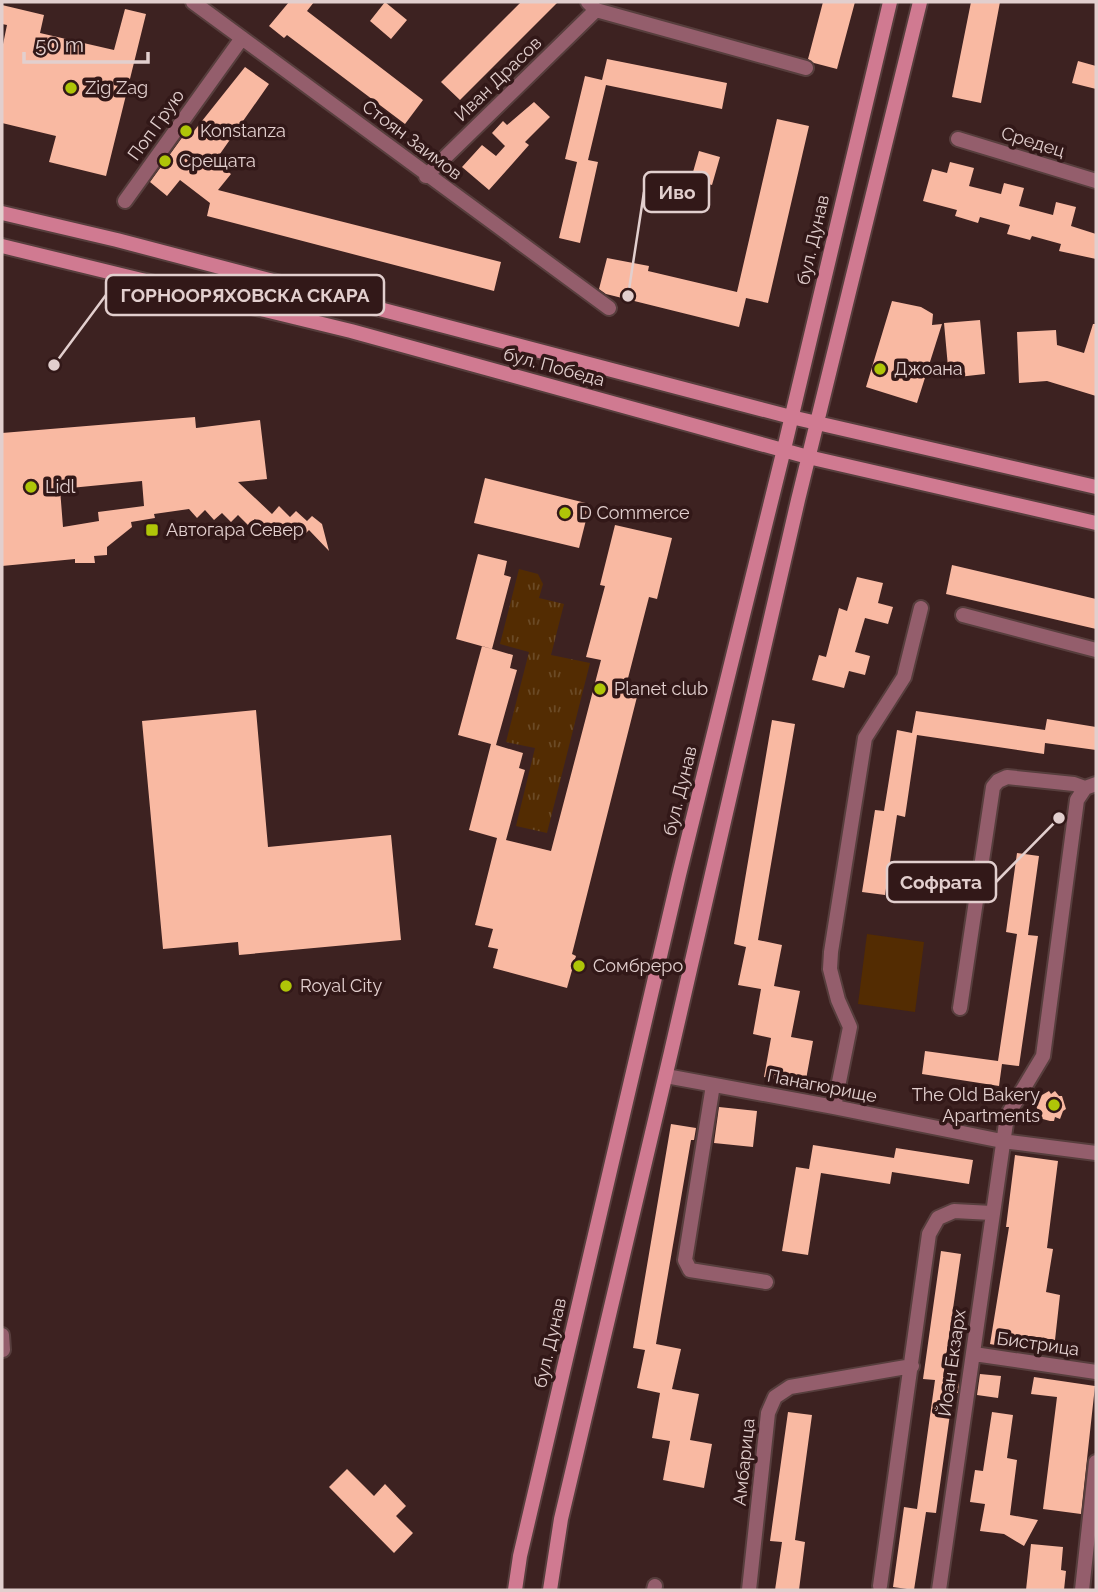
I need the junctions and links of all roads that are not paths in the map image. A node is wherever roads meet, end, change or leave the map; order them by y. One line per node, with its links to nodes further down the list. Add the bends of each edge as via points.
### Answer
1 (193, 2): 5 (street, Стоян Заимов)
2 (890, 2): 14 (main road, бул. Дунав)
3 (920, 2): 15 (main road)
4 (592, 6): 6 (street); 8 (street, Иван Драсов)
5 (242, 38): 8 (street, Стоян Заимов); 10 (street, Поп Грую)
6 (806, 68)
7 (958, 139): 9 (street, Средец)
8 (426, 176): 13 (street, Стоян Заимов)
9 (1096, 181)
10 (125, 201)
11 (2, 213): 14 (main road, бул. Победа)
12 (2, 246): 16 (main road, бул. Победа, via 351,331)
13 (609, 308)
14 (791, 416): 15 (main road, бул. Победа); 16 (main road, бул. Дунав)
15 (817, 422): 17 (main road); 18 (main road, бул. Победа)
16 (784, 449): 17 (main road, бул. Победа); 37 (main road, бул. Дунав, via 679,875)
17 (808, 457): 19 (main road, бул. Победа); 25 (main road)
18 (1096, 487)
19 (1096, 523)
20 (921, 608): 27 (street, via 904,677 865,738 831,952 830,969 850,1027)
21 (963, 615): 22 (street)
22 (1096, 650)
23 (1091, 786): 24 (street, via 1007,777 993,787); 28 (street, Йоан Екзарх, via 1077,800 1043,1056 1014,1101)
24 (960, 1008)
25 (666, 1076): 26 (street, Панагюрище); 38 (main road, via 561,1519)
26 (713, 1085): 27 (street, Панагюрище); 31 (street, via 685,1260 690,1270)
27 (834, 1107): 28 (street, Панагюрище)
28 (1002, 1141): 29 (street, Панагюрище); 30 (street, Йоан Екзарх)
29 (1096, 1153)
30 (992, 1213): 32 (street, Йоан Екзарх); 33 (street, via 954,1211 938,1217 929,1234)
31 (766, 1282)
32 (974, 1354): 34 (street, Бистрица); 40 (street, Йоан Екзарх)
33 (912, 1366): 36 (street); 39 (street, Амбарица, via 790,1387 775,1397 768,1413)
34 (1096, 1372)
35 (1096, 1462): 41 (street)
36 (880, 1586)
37 (515, 1590)
38 (550, 1590)
39 (749, 1590)
40 (939, 1590)
41 (1082, 1590)

